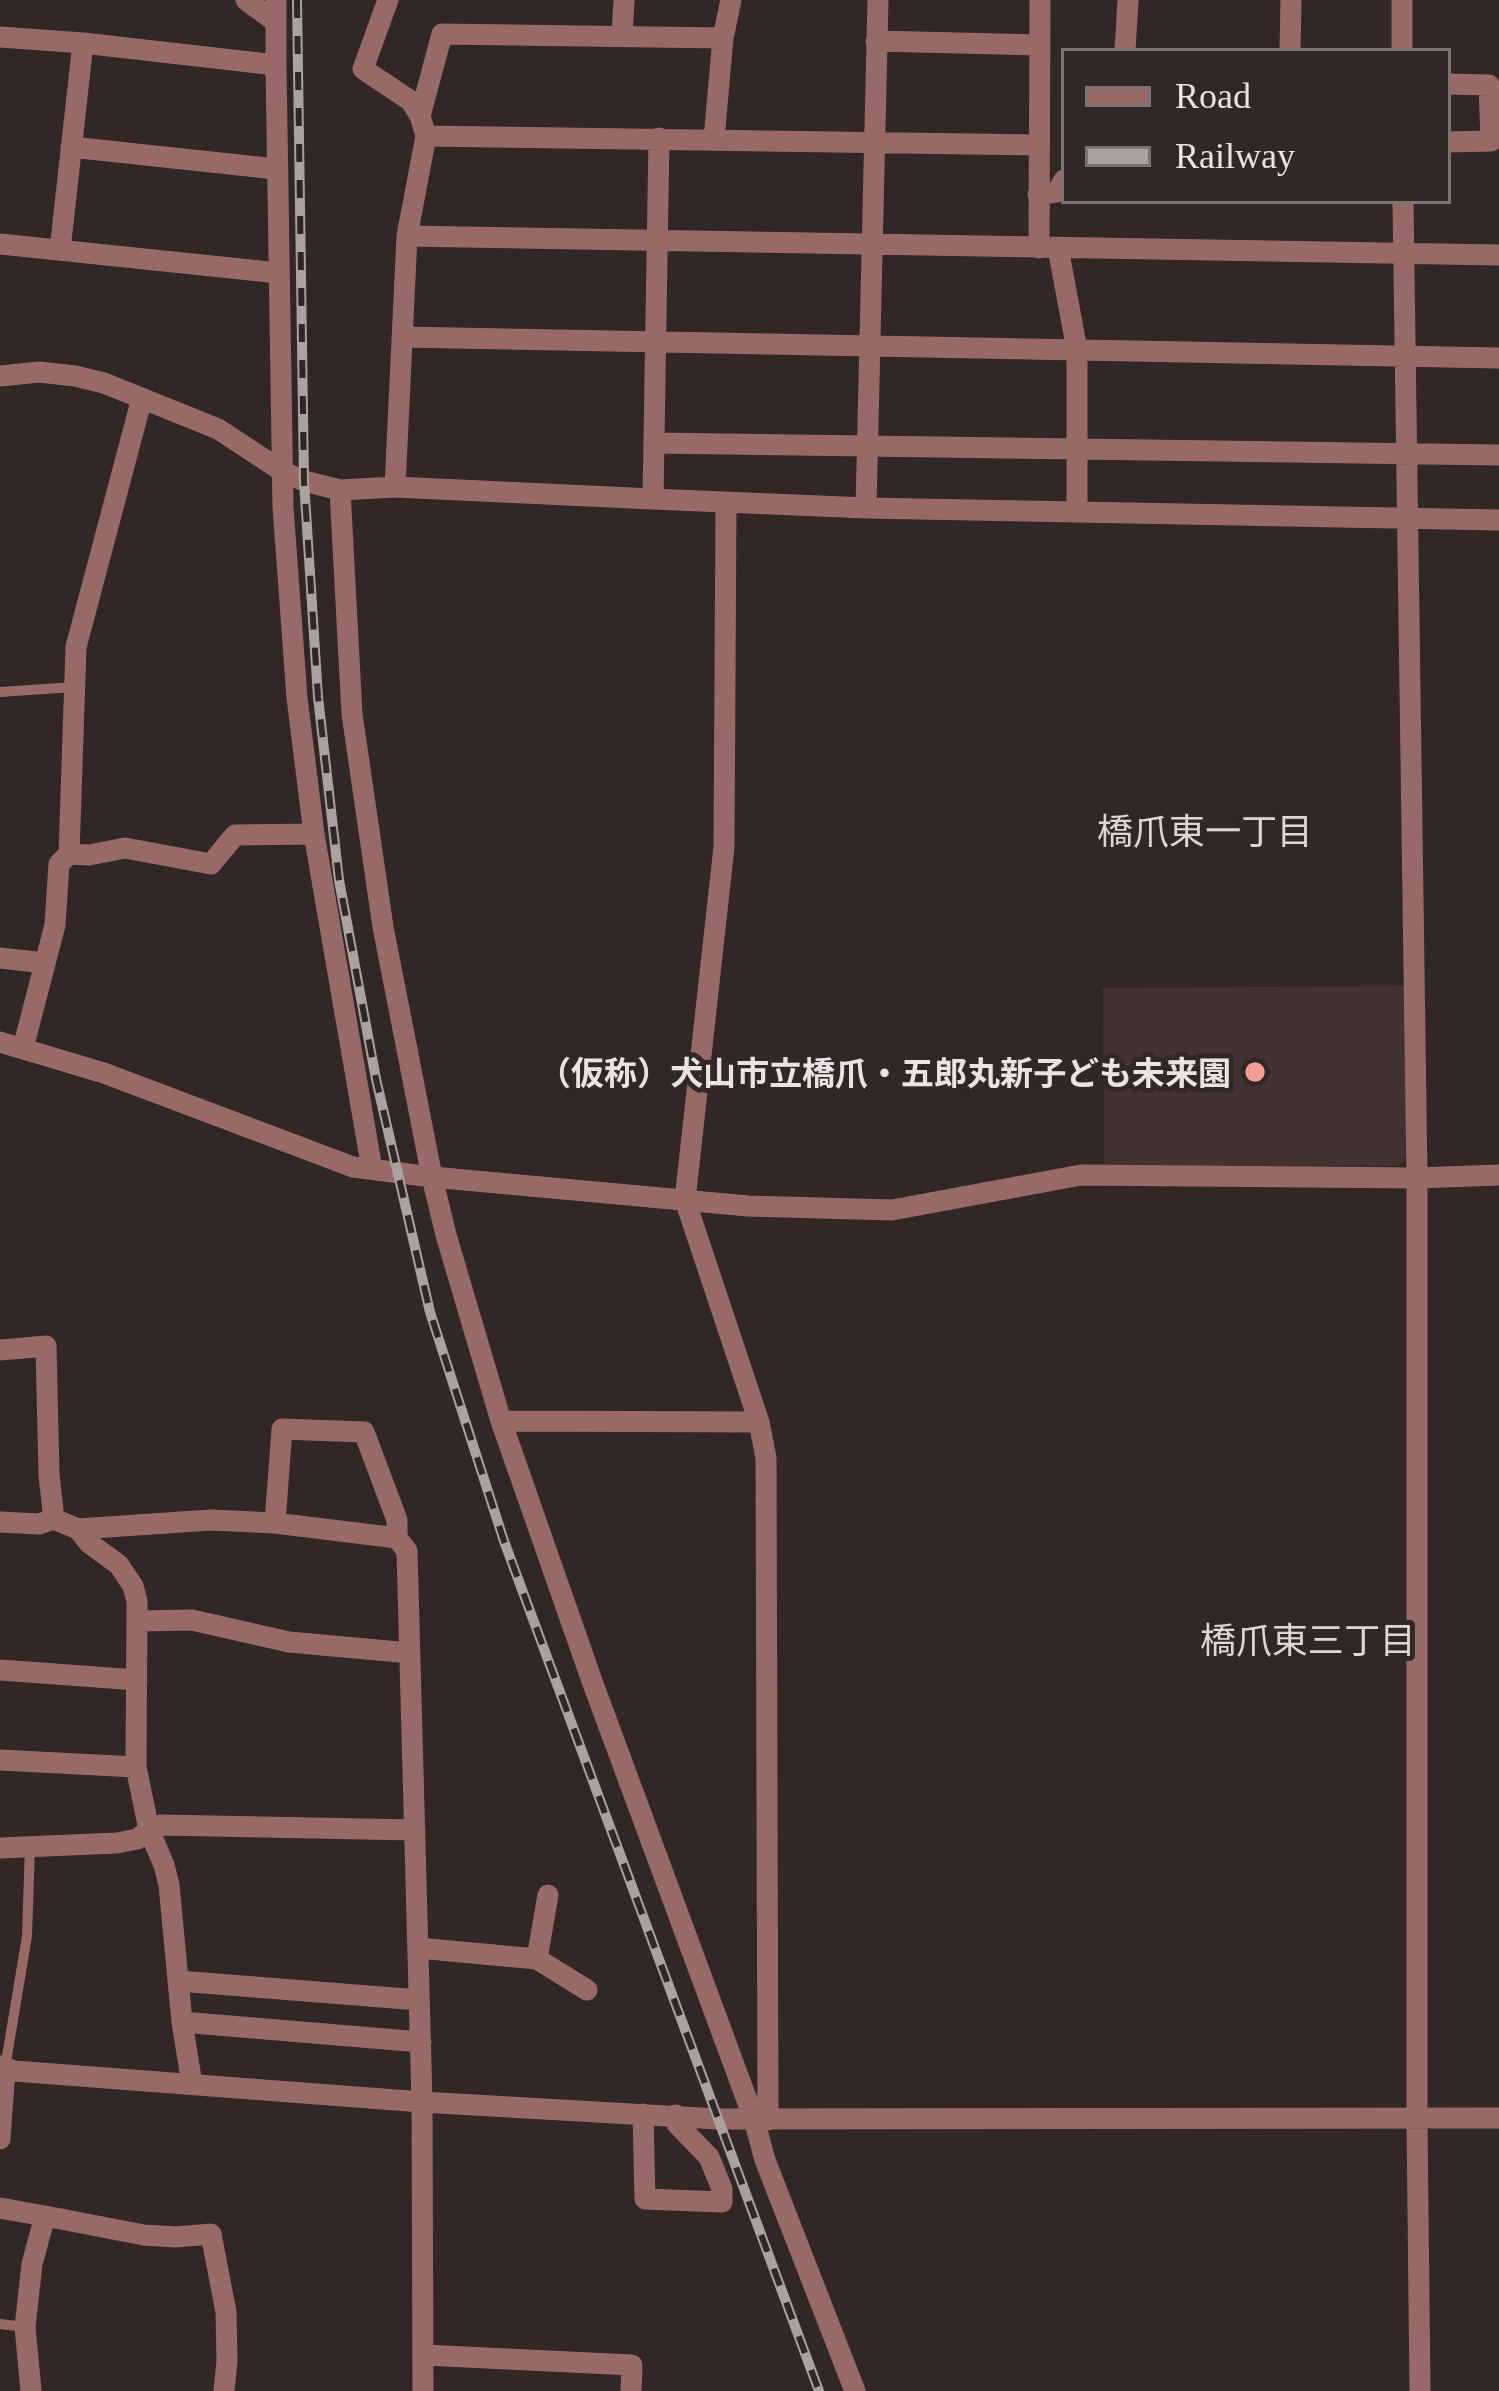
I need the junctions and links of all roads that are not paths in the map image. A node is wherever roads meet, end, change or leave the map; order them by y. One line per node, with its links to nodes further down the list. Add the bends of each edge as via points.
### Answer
1 (246, 0): 10 (street)
2 (388, 0): 22 (street, via 363,69 411,101)
3 (624, 0): 11 (street)
4 (731, 0): 13 (street)
5 (878, 0): 14 (street)
6 (1040, 0): 16 (street)
7 (1128, 0): 17 (street)
8 (1291, 0): 18 (street)
9 (1402, 0): 19 (street)
10 (276, 11): 20 (street)
11 (622, 36): 13 (street); 22 (street, via 442,34)
12 (0, 38): 15 (street)
13 (723, 38): 24 (street)
14 (877, 41): 16 (street); 25 (street)
15 (83, 43): 20 (street); 28 (street)
16 (1039, 45): 27 (street)
17 (1125, 48)
18 (1290, 48)
19 (1402, 48)
20 (276, 65): 29 (street)
21 (1451, 84): 26 (street, via 1489,85 1491,141)
22 (423, 126): 23 (street); 33 (street)
23 (659, 138): 24 (street); 34 (street)
24 (714, 139): 25 (street)
25 (873, 142): 27 (street); 36 (street)
26 (1451, 142)
27 (1038, 145): 31 (street)
28 (70, 147): 29 (street); 38 (street)
29 (276, 169): 41 (street)
30 (1061, 185): 31 (street)
31 (1038, 195): 37 (street)
32 (1403, 204): 39 (street)
33 (407, 236): 34 (street); 42 (street)
34 (659, 241): 36 (street); 43 (street)
35 (0, 244): 38 (street)
36 (872, 245): 37 (street); 44 (street)
37 (1048, 248): 39 (street); 45 (street)
38 (60, 250): 41 (street)
39 (1404, 255): 40 (street); 46 (street)
40 (1499, 255)
41 (279, 273): 55 (street)
42 (402, 337): 43 (street); 56 (street)
43 (658, 341): 44 (street); 50 (street)
44 (871, 346): 45 (street); 51 (street)
45 (1077, 350): 46 (street); 52 (street)
46 (1405, 356): 47 (street); 53 (street)
47 (1499, 358)
48 (0, 376): 49 (street, via 75,376)
49 (142, 398): 55 (street, via 218,429); 64 (street, via 76,647)
50 (655, 442): 51 (street); 58 (street)
51 (868, 446): 52 (street); 60 (street)
52 (1077, 449): 53 (street); 61 (street)
53 (1407, 454): 54 (street); 62 (street)
54 (1499, 455)
55 (282, 471): 57 (street); 66 (street)
56 (395, 487): 57 (street); 58 (street)
57 (340, 490): 74 (street, via 352,714 382,927)
58 (653, 499): 59 (street)
59 (726, 504): 60 (street); 76 (street, via 724,848)
60 (866, 508): 61 (street)
61 (1077, 512): 62 (street)
62 (1408, 518): 63 (street); 75 (street)
63 (1499, 520)
64 (74, 687): 65 (lane); 67 (street)
65 (0, 692)
66 (314, 834): 67 (street, via 235,835 211,864 124,848); 72 (street)
67 (69, 854): 69 (street, via 58,864)
68 (0, 958): 69 (street)
69 (45, 963): 71 (street)
70 (0, 1042): 71 (street)
71 (23, 1048): 72 (street)
72 (372, 1169): 74 (street)
73 (1499, 1175): 75 (street)
74 (432, 1178): 76 (street); 78 (street)
75 (1418, 1178): 76 (street, via 1081,1175 892,1210); 110 (street)
76 (685, 1200): 79 (street)
77 (0, 1350): 80 (street, via 46,1346)
78 (501, 1421): 79 (street); 109 (street)
79 (759, 1422): 109 (street, via 766,1458)
80 (54, 1519): 81 (street); 83 (street)
81 (0, 1522)
82 (275, 1523): 83 (street); 84 (street); 84 (street, via 281,1429 364,1432)
83 (78, 1528): 85 (street, via 128,1577)
84 (397, 1538): 86 (street, via 407,1550)
85 (138, 1621): 86 (street, via 192,1620 289,1642); 88 (street)
86 (410, 1653): 92 (street)
87 (0, 1670): 88 (street)
88 (137, 1680): 90 (street)
89 (0, 1760): 90 (street)
90 (136, 1767): 91 (street)
91 (149, 1830): 92 (street); 93 (street, via 117,1843); 98 (street, via 169,1885)
92 (415, 1830): 96 (street)
93 (30, 1846): 94 (street); 103 (lane, via 26,1936)
94 (0, 1848)
95 (548, 1895): 97 (street)
96 (418, 1948): 97 (street); 100 (street)
97 (537, 1959): 99 (street)
98 (178, 1981): 100 (street); 101 (street)
99 (587, 1990)
100 (419, 2000): 102 (street)
101 (182, 2022): 102 (street); 104 (street)
102 (421, 2042): 105 (street)
103 (3, 2067): 104 (street); 111 (street)
104 (192, 2084): 105 (street)
105 (422, 2102): 106 (street); 116 (street)
106 (643, 2114): 107 (street); 107 (street, via 645,2198 722,2202 709,2157)
107 (676, 2115): 109 (street)
108 (1499, 2118): 110 (street)
109 (761, 2119): 110 (street); 121 (street, via 766,2160)
110 (1418, 2119): 122 (street)
111 (0, 2139)
112 (0, 2208): 113 (street)
113 (44, 2216): 115 (street); 118 (street, via 144,2235 211,2234 226,2312)
114 (0, 2324): 115 (lane)
115 (25, 2326): 117 (street)
116 (424, 2355): 119 (street); 120 (street, via 632,2366)
117 (31, 2391)
118 (224, 2391)
119 (423, 2391)
120 (631, 2391)
121 (855, 2391)
122 (1420, 2391)

